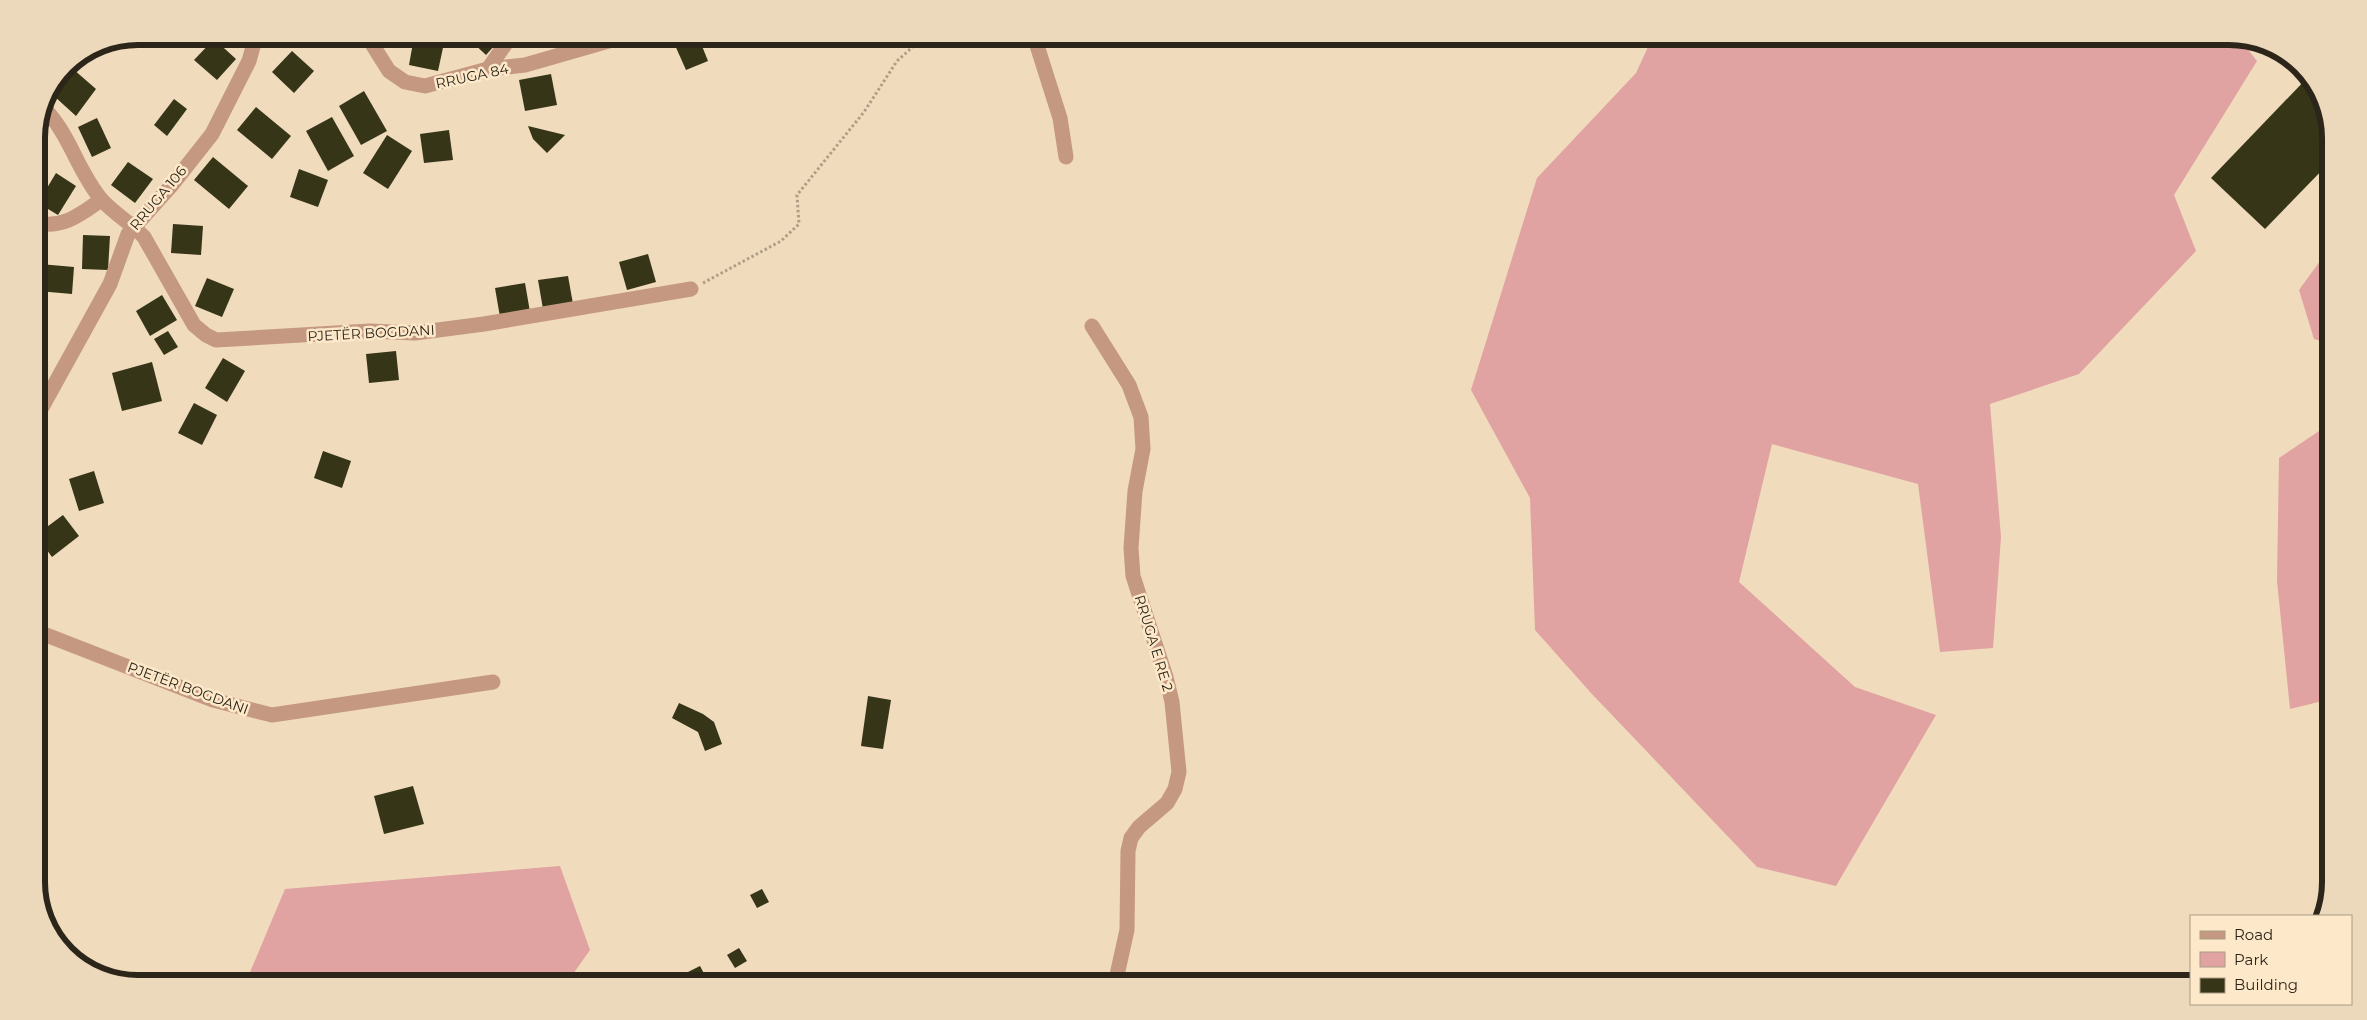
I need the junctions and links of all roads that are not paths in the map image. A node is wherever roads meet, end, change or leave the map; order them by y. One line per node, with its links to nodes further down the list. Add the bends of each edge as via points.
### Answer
1 (253, 45): 11 (street, RRUGA 106, via 249,61 212,134)
2 (373, 45): 6 (street, RRUGA 84, via 389,71 405,82 425,86)
3 (505, 45): 6 (street)
4 (595, 45): 6 (street, RRUGA 84, via 525,65)
5 (1037, 45): 8 (street, via 1060,118)
6 (488, 69)
7 (48, 114): 9 (street, PJETËR BOGDANI, via 70,142 86,178)
8 (1066, 157)
9 (101, 200): 10 (street, via 75,218 58,225); 11 (street, PJETËR BOGDANI)
10 (45, 224)
11 (135, 226): 12 (street, PJETËR BOGDANI, via 194,325 216,340 370,331 415,333); 14 (street, RRUGA 106, via 128,234 110,284)
12 (691, 289)
13 (1092, 326): 17 (street, RRUGA E RE 2, via 1129,385 1141,417 1143,448 1135,491 1131,548 1133,576 1172,702 1180,772 1167,803 1131,838 1127,930)
14 (45, 401)
15 (45, 635): 16 (street, PJETËR BOGDANI, via 213,700 272,715)
16 (493, 682)
17 (1117, 975)

